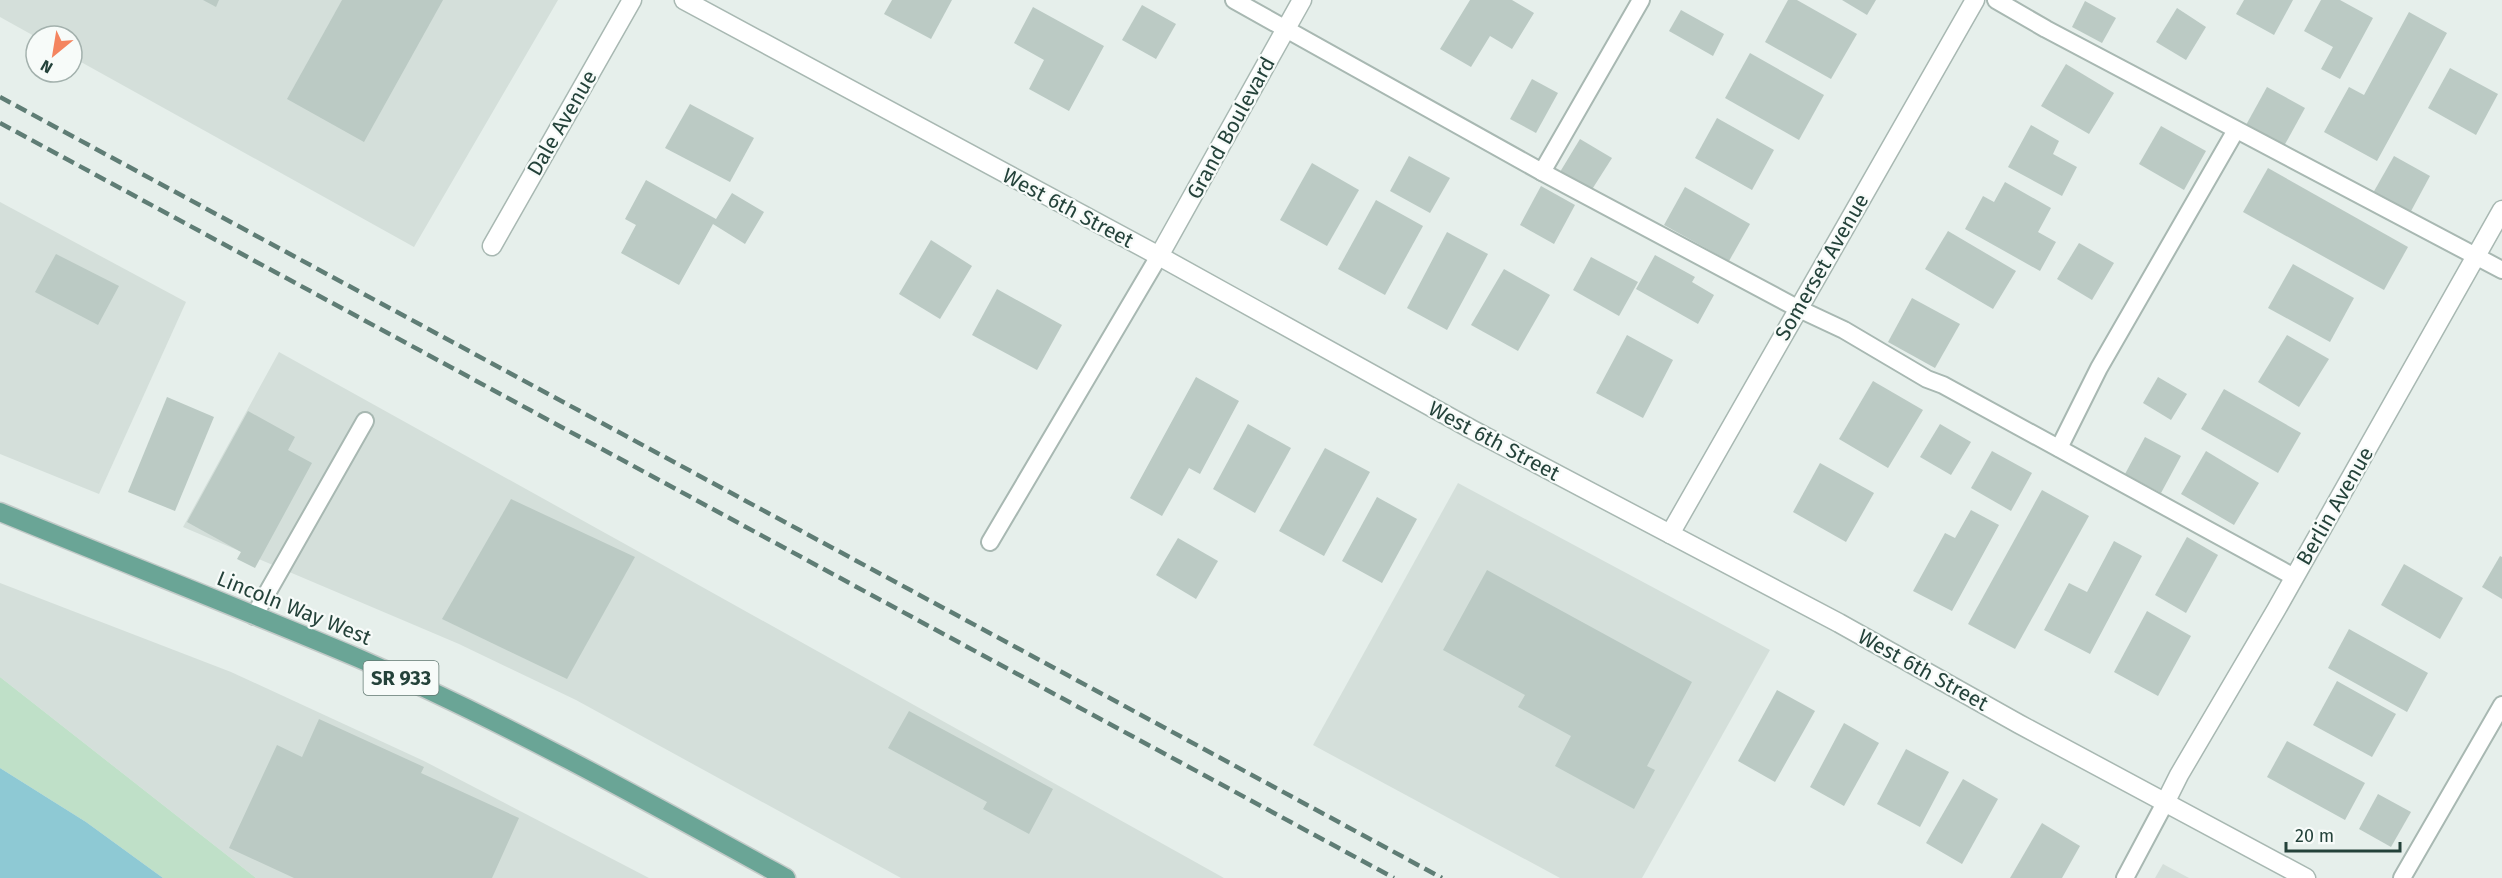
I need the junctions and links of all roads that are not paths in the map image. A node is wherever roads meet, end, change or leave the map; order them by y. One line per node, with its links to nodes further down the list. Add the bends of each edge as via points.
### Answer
1 (632, 0): 12 (street, Dale Avenue)
2 (684, 0): 13 (street, West 6th Street)
3 (1234, 0): 8 (lane)
4 (1302, 0): 8 (street, Grand Boulevard)
5 (1641, 0): 10 (lane)
6 (1975, 0): 16 (street, Somerset Avenue)
7 (1996, 0): 9 (lane)
8 (1286, 29): 10 (lane); 13 (street, Grand Boulevard)
9 (2236, 130): 14 (lane); 18 (lane, via 2098,368)
10 (1542, 171): 16 (lane)
11 (2502, 210): 14 (street, Berlin Avenue)
12 (492, 246)
13 (1159, 256): 20 (street, West 6th Street); 21 (lane)
14 (2476, 256): 15 (lane); 22 (street, Berlin Avenue)
15 (2502, 270)
16 (1797, 308): 18 (lane); 20 (street, Somerset Avenue)
17 (365, 421): 23 (lane)
18 (2059, 448): 22 (lane)
19 (0, 512): 23 (main road, Lincoln Way West / SR 933)
20 (1670, 534): 25 (street, West 6th Street)
21 (990, 542)
22 (2294, 577): 25 (street, Berlin Avenue)
23 (254, 616): 26 (main road, Lincoln Way West / SR 933, via 359,659 505,727)
24 (2502, 705): 29 (lane)
25 (2166, 801): 27 (lane); 28 (street, West 6th Street)
26 (786, 878)
27 (2125, 878)
28 (2306, 878)
29 (2402, 878)

